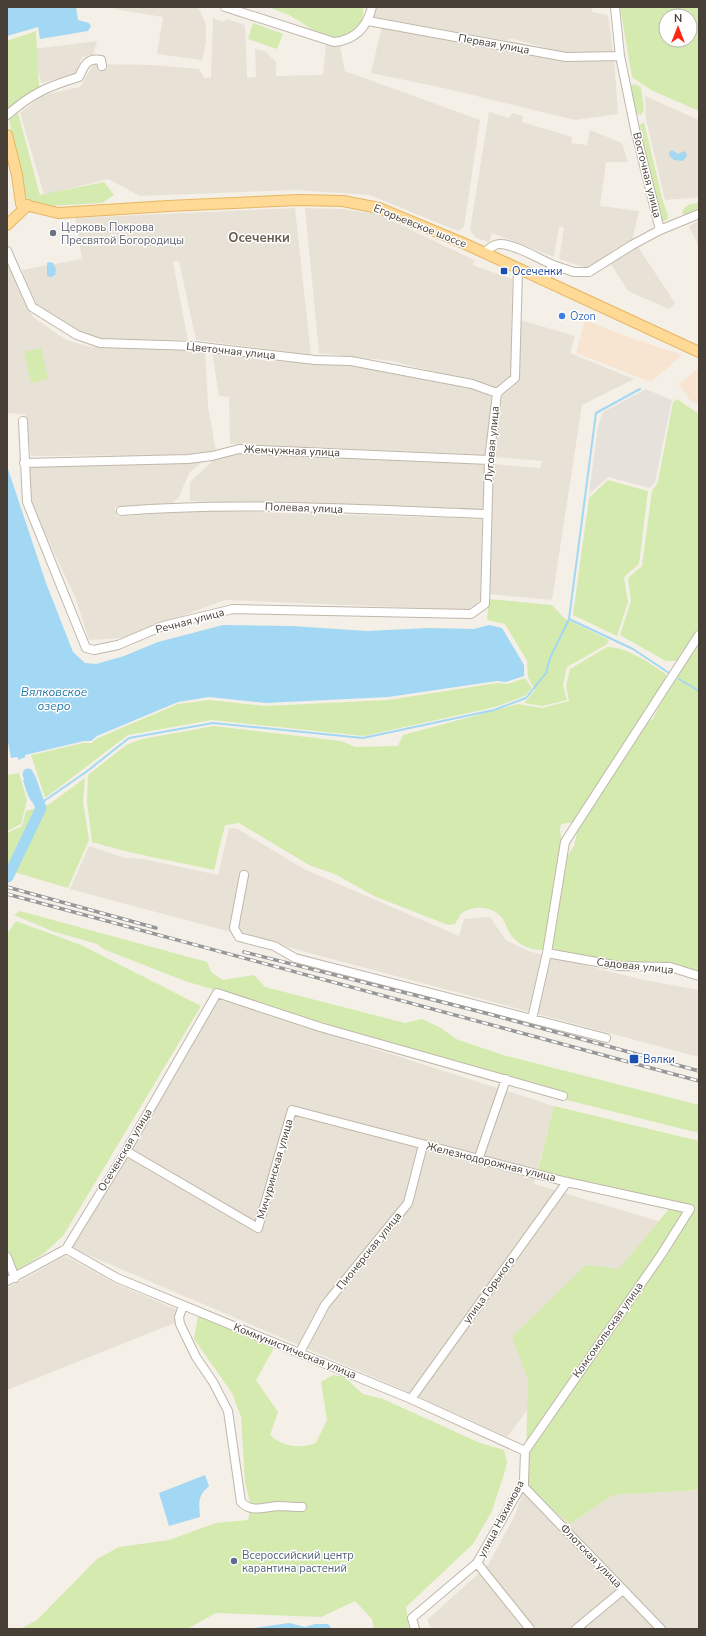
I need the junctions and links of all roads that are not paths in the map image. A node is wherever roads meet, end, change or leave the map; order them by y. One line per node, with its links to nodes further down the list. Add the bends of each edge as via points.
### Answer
1 (226, 7): 4 (street, via 334,42 350,39)
2 (372, 7): 4 (street)
3 (615, 7): 5 (street, Восточная улица)
4 (368, 21): 5 (street, Первая улица, via 566,57)
5 (620, 56): 12 (street, Восточная улица)
6 (102, 66): 7 (street, via 101,60 93,59 85,63 79,77 47,87)
7 (7, 115)
8 (7, 135): 9 (main road, via 21,204)
9 (28, 205): 11 (main road); 14 (main road, Егорьевское шоссе, via 58,213 283,201 343,201 379,208)
10 (699, 214): 12 (street)
11 (7, 225)
12 (660, 230): 15 (street, Восточная улица, via 589,272 574,272)
13 (7, 251): 19 (street, Цветочная улица, via 32,307 77,335 95,341 131,345 209,347 315,360 351,361 472,384)
14 (484, 253): 15 (street, Восточная улица, via 501,244); 16 (main road, Егорьевское шоссе)
15 (553, 265): 17 (street)
16 (518, 270): 17 (main road, Егорьевское шоссе); 19 (street, Луговая улица, via 515,378)
17 (544, 281): 18 (main road, Егорьевское шоссе)
18 (699, 352)
19 (497, 392): 21 (street, Луговая улица)
20 (23, 421): 22 (street, Речная улица)
21 (489, 460): 22 (street, Жемчужная улица, via 239,449 212,456 188,458); 24 (street, Луговая улица)
22 (24, 463): 25 (street, Речная улица, via 27,502 86,648 94,650 118,645 163,626 232,609 471,614)
23 (121, 510): 24 (street, Полевая улица, via 225,506)
24 (486, 514): 25 (street, Луговая улица)
25 (485, 604)
26 (699, 635): 28 (street, via 565,842)
27 (244, 875): 30 (street, via 234,928 239,937 274,946 295,958)
28 (548, 953): 29 (street, Садовая улица, via 619,966 670,967); 30 (street)
29 (699, 976)
30 (532, 1019): 31 (street)
31 (606, 1038)
32 (506, 1080): 33 (street); 36 (street, Осеченская улица, via 217,993); 37 (street)
33 (563, 1096)
34 (292, 1110): 35 (street, Железнодорожная улица); 36 (street, Мичуринская улица, via 258,1228)
35 (423, 1145): 37 (street, Железнодорожная улица); 44 (street, Пионерская улица, via 408,1203 325,1305)
36 (126, 1151): 40 (street, Осеченская улица)
37 (478, 1160): 38 (street, Железнодорожная улица)
38 (567, 1182): 39 (street, Железнодорожная улица); 45 (street, улица Горького)
39 (690, 1209): 46 (street, Комсомольская улица, via 661,1255)
40 (66, 1249): 42 (street, Осеченская улица); 43 (street, Коммунистическая улица, via 117,1278)
41 (7, 1257): 42 (street)
42 (11, 1280)
43 (183, 1306): 44 (street, Коммунистическая улица); 48 (street, via 179,1317 180,1324 228,1411 241,1502 253,1509 276,1506)
44 (300, 1352): 45 (street, Коммунистическая улица)
45 (411, 1399): 46 (street, Коммунистическая улица)
46 (525, 1450): 47 (street, улица Нахимова)
47 (524, 1481): 49 (street, улица Нахимова); 50 (street, Флотская улица, via 524,1487)
48 (302, 1507)
49 (477, 1562): 51 (street, улица Нахимова, via 412,1618); 52 (street)
50 (623, 1590): 53 (street); 54 (street, Флотская улица)
51 (415, 1629)
52 (530, 1629)
53 (576, 1629)
54 (661, 1629)

